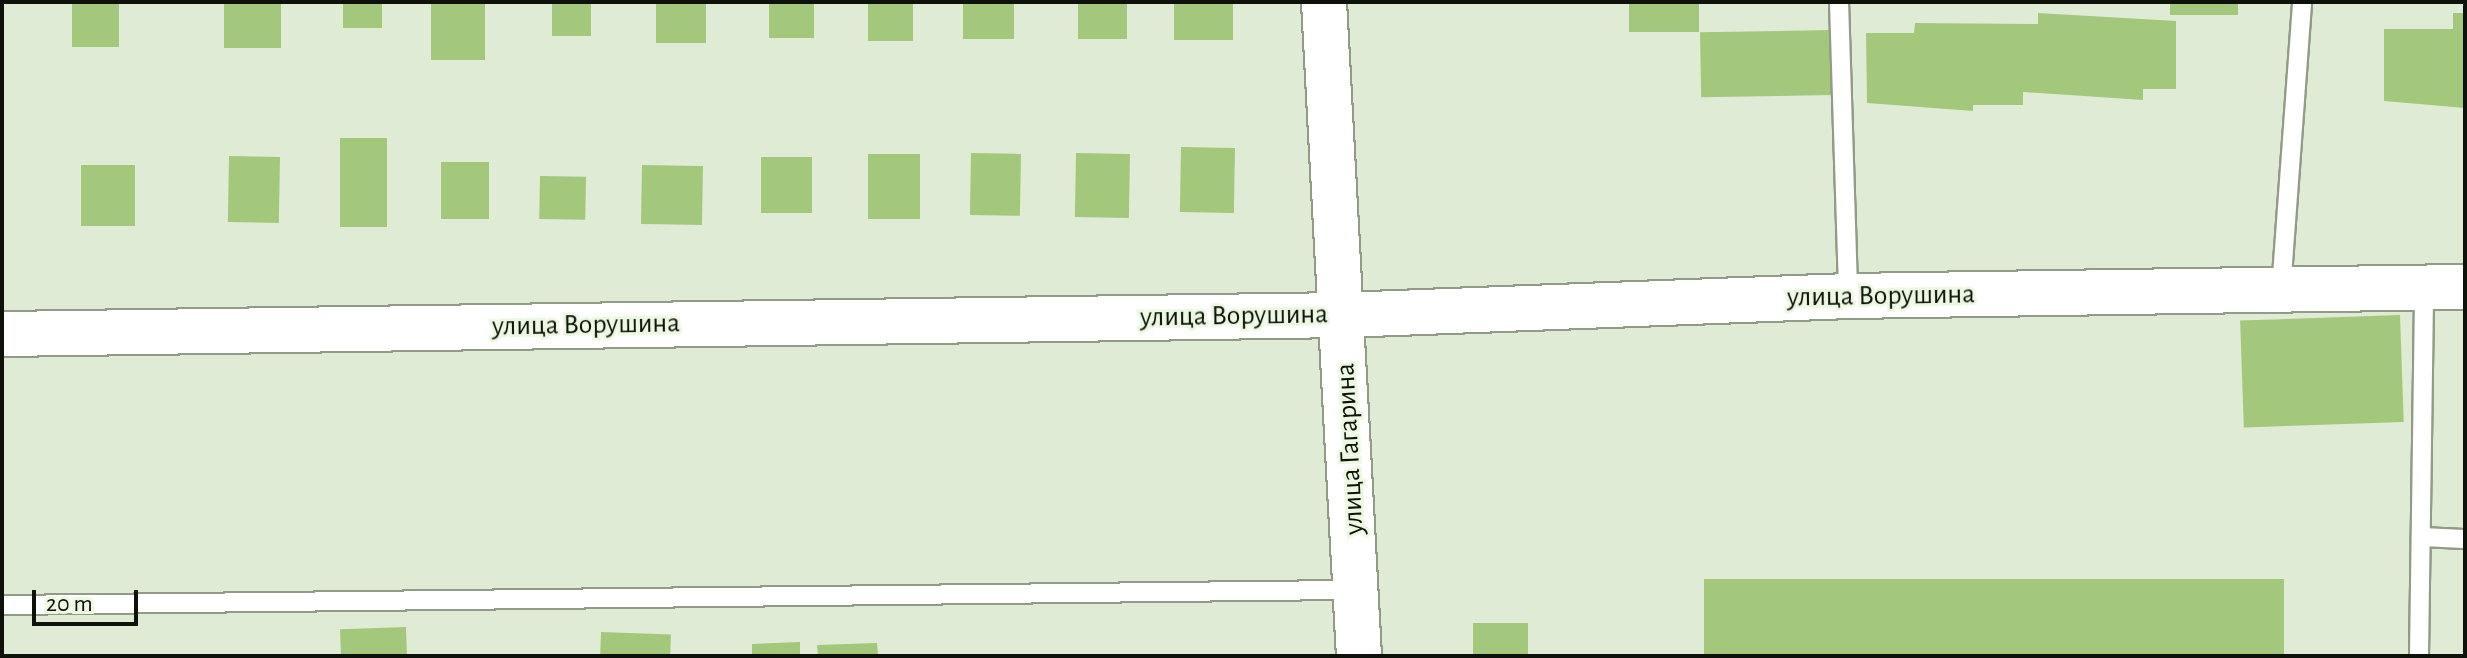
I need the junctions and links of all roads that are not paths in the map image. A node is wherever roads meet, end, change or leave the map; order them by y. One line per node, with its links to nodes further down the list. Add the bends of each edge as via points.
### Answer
1 (1324, 2): 7 (street, улица Гагарина)
2 (1839, 2): 6 (lane)
3 (2302, 2): 5 (lane)
4 (2444, 287): 5 (street, улица Ворушина); 9 (lane)
5 (2281, 291): 6 (street, улица Ворушина)
6 (1848, 296): 7 (street, улица Ворушина)
7 (1343, 315): 8 (street, улица Ворушина); 11 (street, улица Гагарина)
8 (2, 334)
9 (2421, 537): 10 (lane); 14 (lane)
10 (2465, 539)
11 (1358, 590): 12 (lane); 13 (street, улица Гагарина)
12 (2, 605)
13 (1359, 656)
14 (2419, 656)

